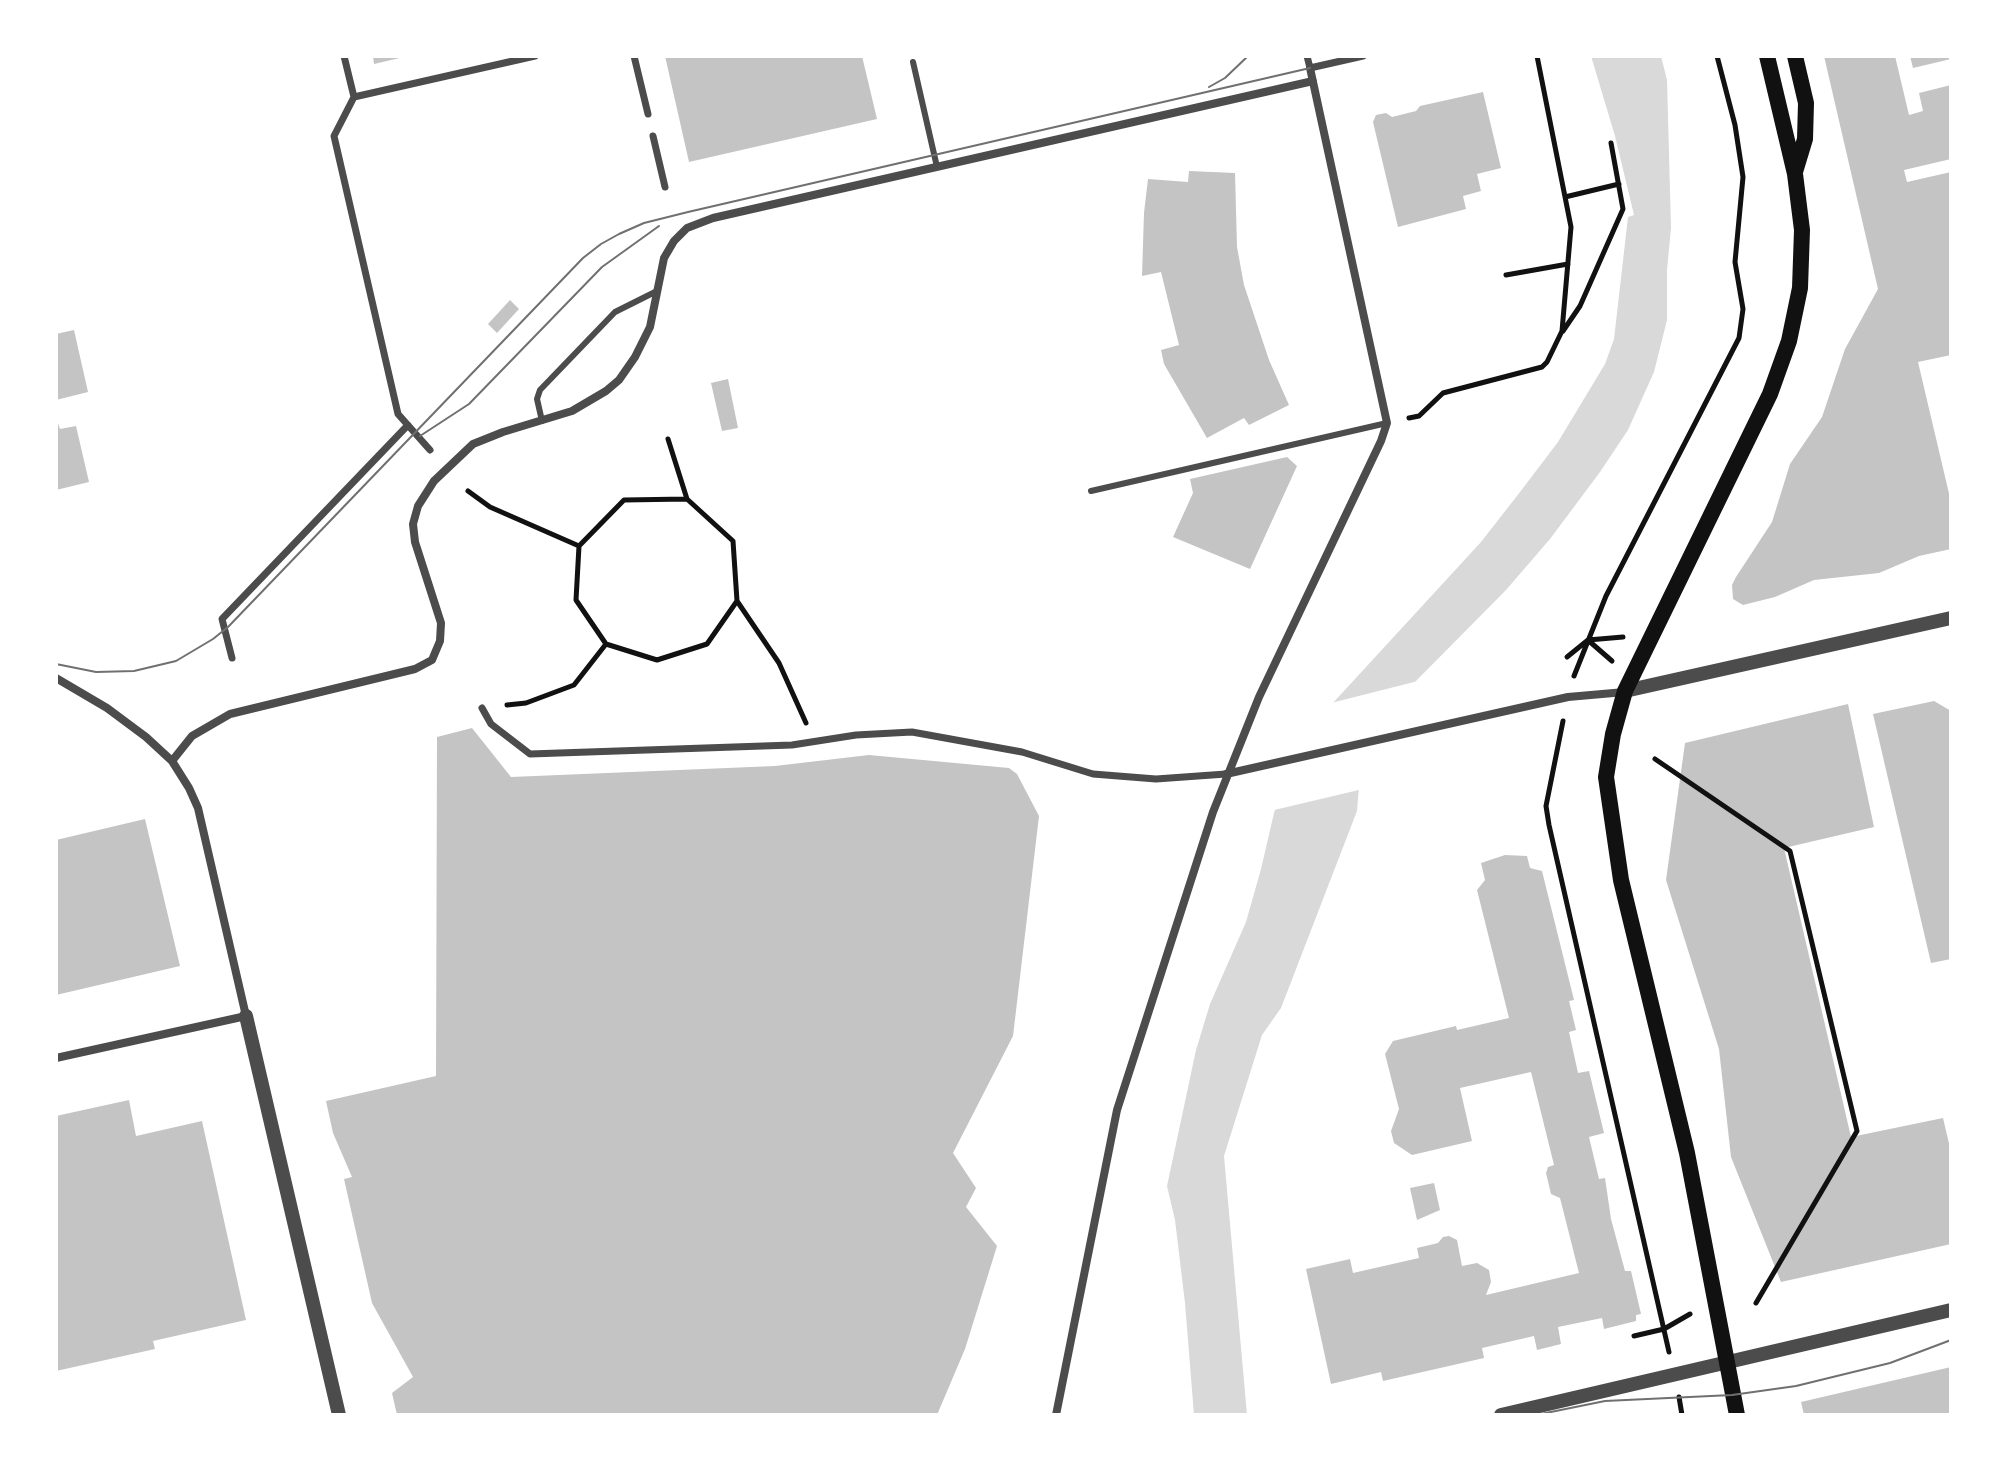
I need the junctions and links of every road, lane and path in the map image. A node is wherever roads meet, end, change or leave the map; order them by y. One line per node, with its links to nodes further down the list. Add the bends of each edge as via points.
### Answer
1 (344, 56): 13 (street)
2 (535, 56): 13 (street)
3 (634, 56): 14 (street)
4 (1307, 56): 11 (street)
5 (1363, 56): 11 (street)
6 (1537, 56): 21 (path)
7 (1717, 56): 38 (path, via 1743,177 1735,262 1743,309 1739,338)
8 (1767, 56): 18 (main road)
9 (1795, 56): 18 (main road, via 1806,103 1805,139)
10 (913, 62): 17 (lane)
11 (1310, 68): 12 (street)
12 (1313, 81): 17 (street); 27 (street)
13 (354, 97): 28 (street, via 334,136 398,414)
14 (648, 114)
15 (653, 136): 20 (street)
16 (1611, 143): 19 (path)
17 (937, 167): 24 (street, via 693,225 678,236 664,258)
18 (1795, 174): 45 (main road, via 1802,261 1789,341 1770,394)
19 (1619, 184): 21 (path); 25 (path, via 1623,209 1580,306)
20 (665, 187)
21 (1565, 197): 22 (path, via 1571,227)
22 (1568, 264): 23 (path); 25 (path)
23 (1506, 275)
24 (657, 291): 26 (street, via 650,327 619,380 590,402); 26 (lane, via 615,312 540,390)
25 (1562, 331): 27 (path, via 1542,367 1443,393 1419,416)
26 (542, 421): 49 (street, via 473,444 434,481 418,506 415,542 441,623 432,660 415,669 230,714 192,736)
27 (1387, 423): 32 (lane); 51 (street)
28 (408, 425): 30 (street); 41 (street, via 222,619)
29 (668, 439): 33 (path)
30 (430, 450)
31 (468, 491): 34 (path, via 490,507)
32 (1091, 491)
33 (687, 499): 34 (path, via 624,500); 35 (path, via 733,541)
34 (579, 546): 39 (path, via 576,600)
35 (737, 601): 39 (path, via 707,644 657,660); 47 (path, via 779,663)
36 (1951, 618): 45 (street)
37 (1628, 636): 38 (path)
38 (1588, 640): 40 (path); 42 (path); 43 (path)
39 (606, 644): 46 (path, via 574,685 526,703)
40 (1567, 657)
41 (232, 658)
42 (1611, 659)
43 (1575, 673)
44 (56, 678): 49 (street, via 122,718)
45 (1625, 691): 51 (street, via 1568,697); 59 (main road, via 1606,777 1610,815 1634,939 1687,1153)
46 (482, 708): 47 (street, via 491,724 530,754)
47 (815, 742): 51 (street, via 912,732 1022,752 1093,774 1156,779)
48 (1655, 759): 54 (path, via 1790,851 1857,1131)
49 (172, 761): 52 (street, via 198,808)
50 (1553, 769): 57 (path, via 1546,806 1549,825)
51 (1226, 774): 62 (street, via 1117,1110)
52 (246, 1016): 53 (street); 61 (street)
53 (56, 1058)
54 (1756, 1303)
55 (1951, 1310): 59 (street)
56 (1690, 1314): 57 (path)
57 (1664, 1332): 58 (path)
58 (1634, 1336)
59 (1725, 1363): 60 (street); 64 (main road)
60 (1530, 1412): 63 (street)
61 (339, 1415)
62 (1056, 1415)
63 (1501, 1415)
64 (1737, 1415)

